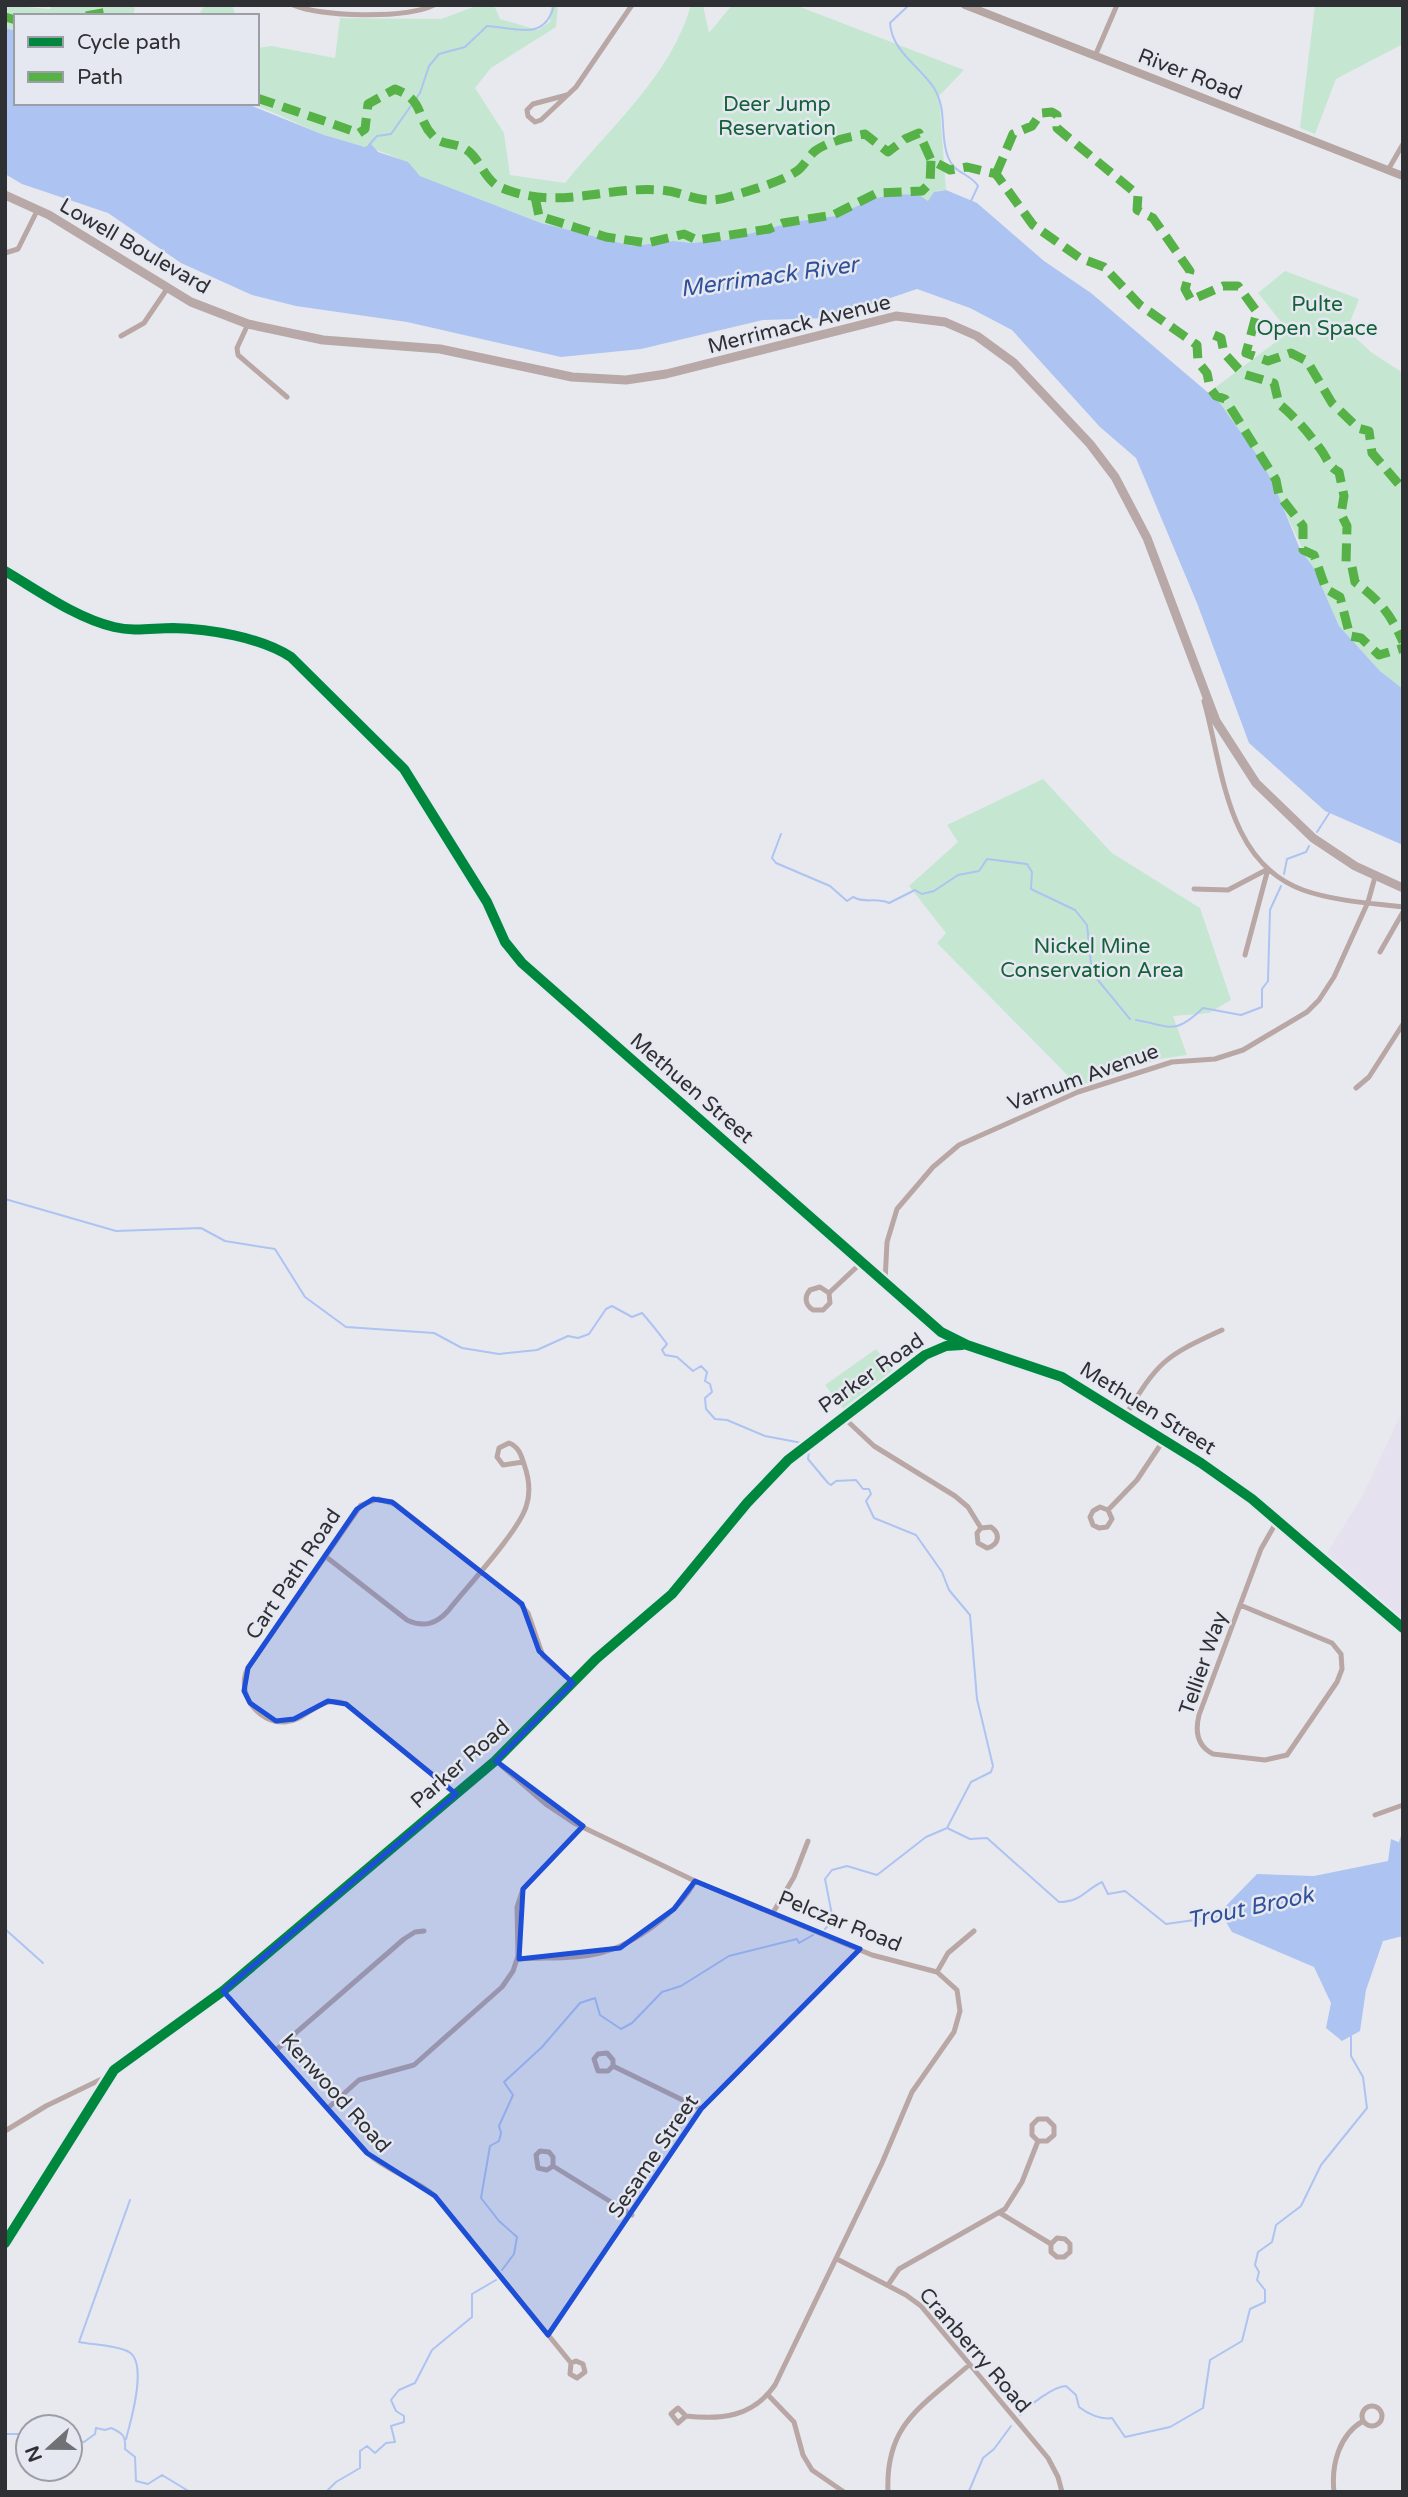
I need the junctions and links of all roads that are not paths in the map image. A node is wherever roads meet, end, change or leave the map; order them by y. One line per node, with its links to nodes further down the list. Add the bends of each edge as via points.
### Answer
1 (293, 5): 2 (street, via 321,12 391,15)
2 (434, 5)
3 (632, 5): 8 (street)
4 (965, 5): 6 (main road, River Road)
5 (1117, 5): 7 (street)
6 (989, 9): 7 (main road, River Road)
7 (1095, 56): 10 (main road, River Road)
8 (567, 95): 8 (street, via 541,121 528,116 533,104)
9 (1403, 144): 10 (street)
10 (1388, 170): 11 (main road, River Road)
11 (1403, 176)
12 (5, 195): 13 (main road, Lowell Boulevard)
13 (38, 209): 14 (street, via 18,248); 15 (main road, Lowell Boulevard)
14 (5, 253)
15 (167, 289): 16 (main road, Lowell Boulevard); 17 (street, via 144,323)
16 (248, 324): 18 (street, via 238,355); 20 (main road, Merrimack Avenue, via 314,339 422,346 558,375 616,380 681,371 882,318 921,317 957,326 1014,363 1111,471 1147,538)
17 (121, 336)
18 (287, 397)
19 (5, 571): 31 (street, Methuen Street, via 115,627 174,628 239,638 291,657 404,769 486,901 505,942 522,963)
20 (1196, 672): 21 (street, via 1233,819 1249,848); 22 (main road, Merrimack Avenue, via 1230,746 1268,797 1313,838)
21 (1268, 869): 24 (street, via 1228,890); 25 (street, via 1305,890); 28 (street)
22 (1375, 877): 23 (main road, Merrimack Avenue); 25 (street, Varnum Avenue)
23 (1403, 888)
24 (1194, 889)
25 (1368, 902): 26 (street); 32 (street, Varnum Avenue, via 1319,1000 1255,1044 1215,1059 1171,1062 1078,1092 952,1150 897,1209 887,1242)
26 (1403, 910): 27 (street)
27 (1380, 952)
28 (1245, 955)
29 (1403, 1024): 30 (street, via 1369,1077)
30 (1356, 1088)
31 (862, 1262): 32 (street, Methuen Street); 33 (street)
32 (885, 1282): 35 (street, Methuen Street, via 941,1332)
33 (829, 1293): 33 (street, via 812,1288 807,1305 823,1311 830,1303)
34 (1222, 1330): 37 (street, via 1160,1363)
35 (968, 1346): 36 (street, Parker Road, via 933,1350); 37 (street, Methuen Street, via 1062,1377)
36 (842, 1416): 42 (street, via 874,1446 963,1503); 47 (street, Parker Road, via 767,1482 672,1594)
37 (1125, 1416): 38 (street, Methuen Street)
38 (1163, 1441): 40 (street, via 1137,1480); 41 (street, Methuen Street, via 1238,1488)
39 (523, 1462): 39 (street, via 514,1445 499,1448 497,1457 503,1465); 44 (street, via 529,1490 525,1510)
40 (1108, 1510): 40 (street, via 1094,1509 1093,1525 1107,1527 1111,1519)
41 (1277, 1521): 45 (street, Tellier Way, via 1265,1539); 46 (street, Methuen Street)
42 (981, 1528): 42 (street, via 976,1533 978,1543 987,1548 994,1545 996,1532 991,1527)
43 (325, 1556): 44 (street, via 419,1625 441,1619); 44 (street, Cart Path Road, via 361,1505 382,1499 400,1507); 49 (street, Cart Path Road, via 246,1672 243,1686 247,1699 267,1718 281,1722 328,1701 346,1704)
44 (479, 1570): 47 (street, Cart Path Road, via 525,1608 539,1651)
45 (1240, 1605): 45 (street, Tellier Way, via 1199,1716 1197,1734 1207,1751 1217,1756 1277,1759 1291,1752 1337,1682 1342,1658 1332,1643)
46 (1403, 1628)
47 (573, 1683): 48 (street, Parker Road)
48 (496, 1760): 49 (street, Parker Road); 52 (street, Pelczar Road, via 555,1811)
49 (456, 1794): 61 (street, Parker Road)
50 (1403, 1805): 51 (street)
51 (1375, 1815)
52 (583, 1826): 54 (street, Pelczar Road); 59 (street, via 523,1889 517,1907)
53 (808, 1841): 55 (street)
54 (695, 1881): 55 (street, Pelczar Road); 59 (street, via 674,1909 620,1948 599,1955)
55 (774, 1911): 58 (street, Pelczar Road)
56 (424, 1931): 62 (street, via 404,1940)
57 (974, 1931): 60 (street, via 948,1953)
58 (860, 1949): 60 (street, Pelczar Road); 66 (street, Sesame Street)
59 (517, 1959): 65 (street, via 502,1987 414,2065 359,2080)
60 (937, 1972): 74 (street, via 957,1990 957,2026 912,2092)
61 (223, 1991): 62 (street, Kenwood Road); 64 (street, Parker Road)
62 (275, 2050): 65 (street, Kenwood Road)
63 (613, 2066): 66 (street)
64 (110, 2075): 67 (street); 72 (street, Parker Road)
65 (328, 2108): 76 (street, Kenwood Road, via 384,2168 421,2184 435,2196)
66 (701, 2109): 71 (street, Sesame Street)
67 (5, 2131)
68 (1038, 2141): 68 (street, via 1046,2142 1054,2135 1048,2119 1038,2119 1032,2125 1031,2134); 70 (street, via 1016,2196)
69 (552, 2166): 71 (street)
70 (1000, 2213): 73 (street); 75 (street, via 899,2269)
71 (632, 2215): 76 (street, Sesame Street)
72 (5, 2243)
73 (1051, 2244)
74 (836, 2259): 75 (street, Cranberry Road); 79 (street)
75 (888, 2285): 78 (street, Cranberry Road, via 921,2306)
76 (548, 2335): 77 (street, Kenwood Road)
77 (571, 2363)
78 (970, 2365): 83 (street, via 900,2430 888,2460); 84 (street, Cranberry Road, via 1048,2458)
79 (768, 2395): 80 (street, via 753,2407 726,2417); 82 (street, via 794,2422 812,2470)
80 (686, 2416)
81 (1363, 2421): 85 (street, via 1349,2432 1338,2452)
82 (844, 2492)
83 (888, 2492)
84 (1062, 2492)
85 (1334, 2492)

